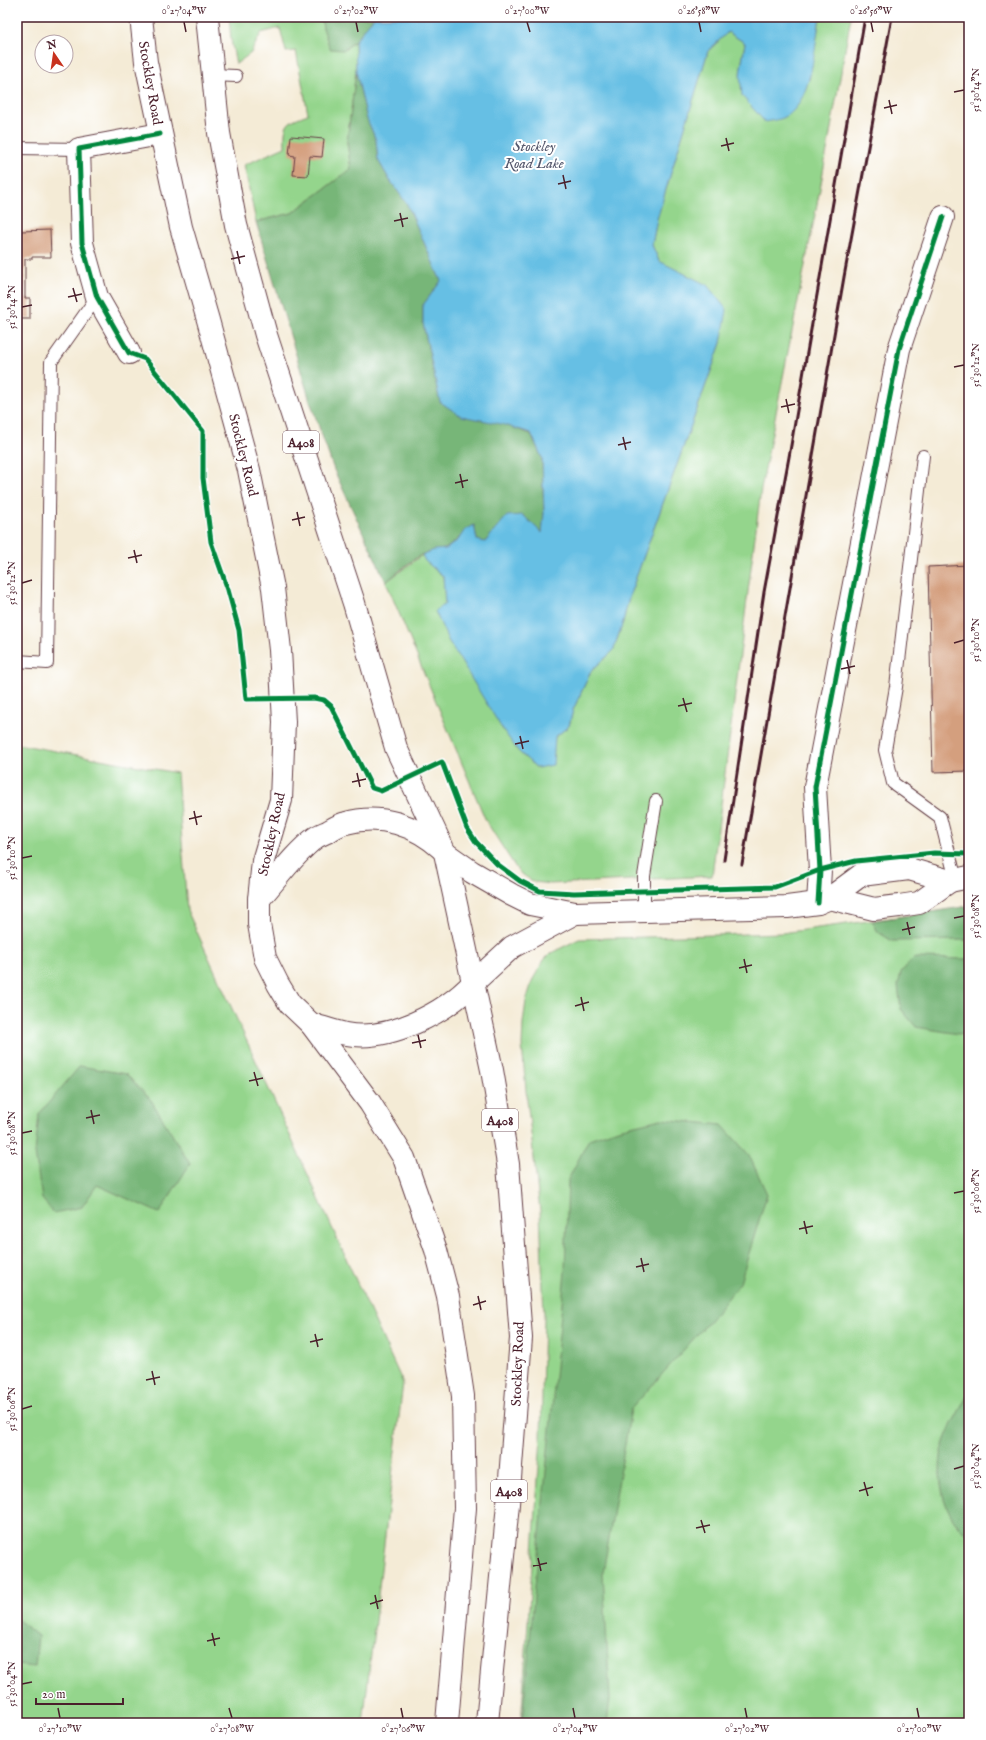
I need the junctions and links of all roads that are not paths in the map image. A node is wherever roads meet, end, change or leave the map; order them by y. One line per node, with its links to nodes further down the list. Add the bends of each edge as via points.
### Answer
1 (141, 17): 5 (main road, Stockley Road, via 146,62)
2 (208, 17): 3 (main road, Stockley Road / A408)
3 (212, 75): 4 (lane); 14 (main road, Stockley Road / A408, via 219,133 236,225 266,335 354,603 396,748)
4 (236, 76)
5 (160, 134): 7 (main road); 16 (main road, Stockley Road, via 181,227 249,470 273,588 283,698 281,800 263,861)
6 (17, 148): 7 (lane)
7 (79, 149): 9 (main road, via 82,243)
8 (943, 217): 17 (main road, via 900,349 815,787)
9 (97, 298): 10 (main road); 12 (lane, via 51,362 47,663)
10 (129, 353)
11 (923, 456): 15 (lane, via 896,687 885,750 893,783 940,817)
12 (17, 662)
13 (656, 801): 18 (lane, via 644,876)
14 (446, 853): 16 (main road, Stockley Road, via 415,830 395,823 377,818 345,823 316,838 298,854); 19 (main road, via 472,872 530,904); 20 (main road, Stockley Road / A408)
15 (958, 880): 17 (main road, via 918,903 874,910); 17 (main road, via 909,869 861,875)
16 (260, 899): 21 (main road, Stockley Road, via 259,924 265,958 290,1004)
17 (824, 900): 18 (main road, via 787,907)
18 (644, 911): 19 (main road)
19 (575, 913): 20 (main road, via 512,947)
20 (473, 983): 21 (main road, Stockley Road, via 462,996 420,1022 388,1032 347,1034); 23 (main road, Stockley Road / A408, via 492,1070 508,1164 521,1338)
21 (311, 1024): 22 (main road, Stockley Road, via 370,1103 404,1158 436,1250 448,1296 463,1396 465,1508)
22 (447, 1723)
23 (487, 1723)

